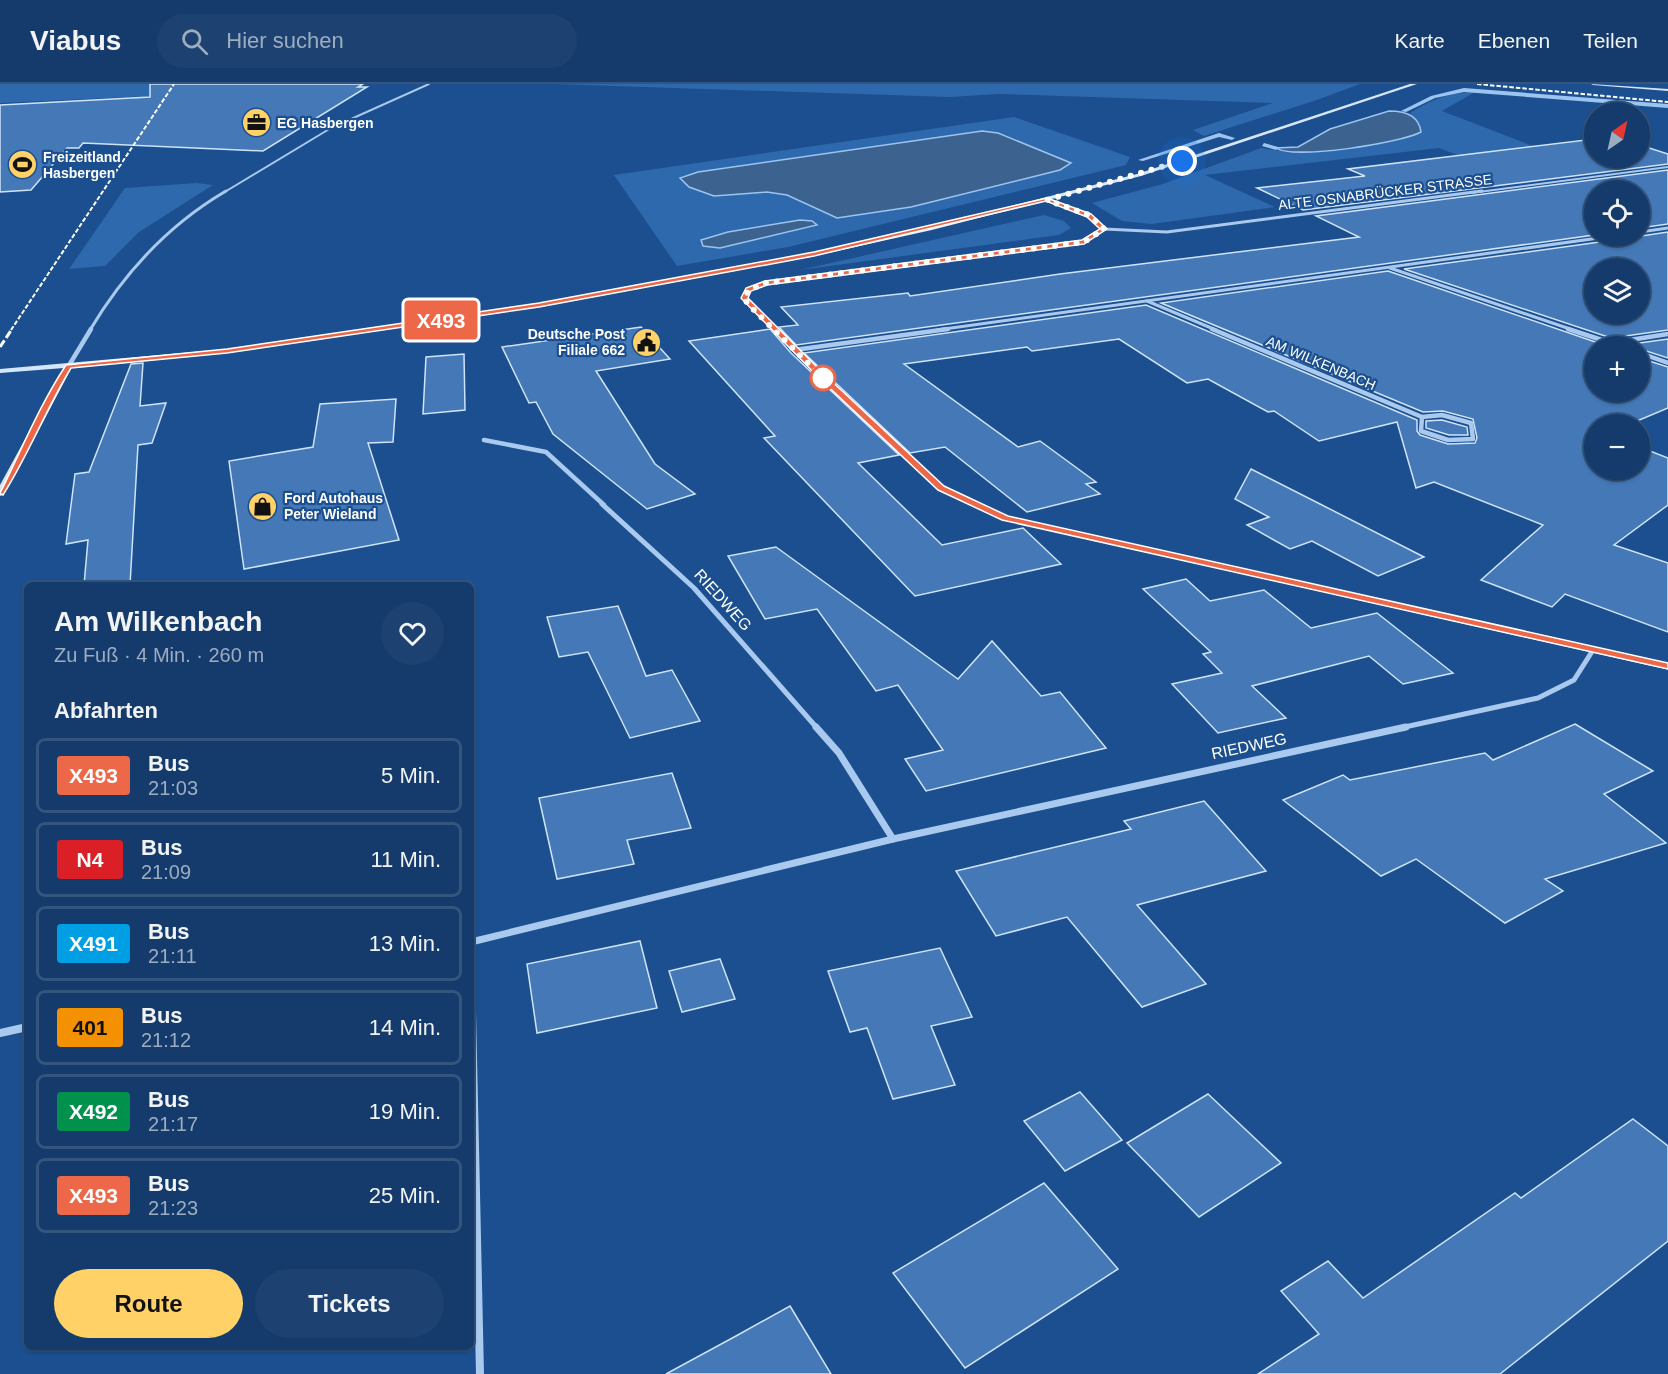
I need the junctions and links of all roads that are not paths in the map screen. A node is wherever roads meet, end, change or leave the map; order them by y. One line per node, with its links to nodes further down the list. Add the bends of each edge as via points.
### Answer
1 (429, 84): 19 (street, via 331,128 209,201 167,232 110,296)
2 (1415, 84): 6 (main road, via 1139,175)
3 (1593, 84): 4 (main road)
4 (1668, 90)
5 (1668, 167): 8 (street, ALTE OSNABRÜCKER STRASSE, via 1167,232)
6 (1047, 200): 8 (street, via 1089,215); 19 (main road, via 814,254 539,305 227,351)
7 (1668, 228): 9 (street)
8 (1104, 229): 16 (street, via 1084,242 765,283 749,290 744,298 748,304)
9 (1650, 231)
10 (1584, 240): 11 (street)
11 (1387, 266): 12 (street); 14 (street)
12 (1146, 300): 16 (street); 21 (street, AM WILKENBACH)
13 (1668, 334): 15 (street)
14 (1591, 336)
15 (1650, 337)
16 (794, 350): 24 (street, via 941,488 1005,518)
17 (1650, 357): 18 (street)
18 (1668, 363)
19 (68, 366): 20 (main road); 23 (main road)
20 (0, 371)
21 (1422, 417): 21 (street, AM WILKENBACH, via 1421,431 1448,440 1473,439 1471,423 1442,416)
22 (484, 440): 26 (street, RIEDWEG, via 546,452 694,588 839,753)
23 (0, 493)
24 (1593, 650): 25 (street); 26 (street, RIEDWEG, via 1574,680 1538,698)
25 (1668, 667)
26 (893, 839): 27 (street, RIEDWEG)
27 (474, 941)
28 (24, 1028): 29 (street)
29 (0, 1033)
30 (474, 1086): 31 (street)
31 (480, 1374)

